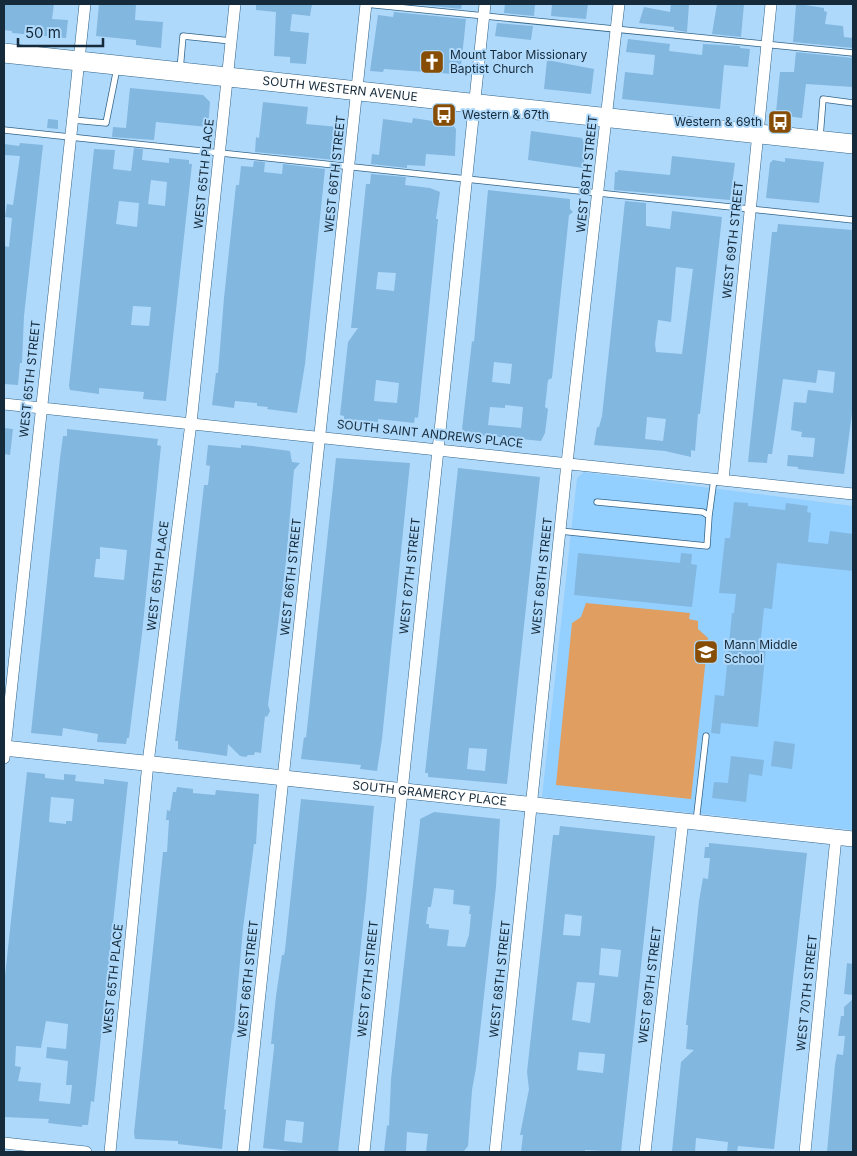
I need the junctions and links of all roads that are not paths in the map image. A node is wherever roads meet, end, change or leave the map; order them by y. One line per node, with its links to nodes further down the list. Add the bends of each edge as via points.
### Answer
1 (85, 4): 13 (street, WEST 65TH STREET)
2 (235, 4): 9 (street, WEST 65TH PLACE)
3 (366, 4): 7 (lane); 17 (street, WEST 66TH STREET)
4 (485, 4): 7 (street, WEST 67TH STREET)
5 (619, 4): 8 (street, WEST 68TH STREET)
6 (771, 4): 10 (street, WEST 69TH STREET)
7 (483, 16): 8 (lane); 18 (street, WEST 67TH STREET)
8 (616, 30): 10 (lane); 20 (street, WEST 68TH STREET)
9 (232, 41): 15 (lane, via 183,36); 16 (street, WEST 65TH PLACE)
10 (766, 44): 12 (lane); 23 (street, WEST 69TH STREET)
11 (4, 53): 13 (main road, SOUTH WESTERN AVENUE)
12 (853, 53)
13 (79, 62): 14 (main road, SOUTH WESTERN AVENUE); 21 (street, WEST 65TH STREET)
14 (117, 66): 15 (main road, SOUTH WESTERN AVENUE); 21 (lane, via 106,123)
15 (180, 72): 16 (main road, SOUTH WESTERN AVENUE)
16 (228, 78): 17 (main road, SOUTH WESTERN AVENUE); 27 (street, WEST 65TH PLACE)
17 (358, 92): 18 (main road, SOUTH WESTERN AVENUE); 28 (street, WEST 66TH STREET)
18 (475, 103): 20 (main road, SOUTH WESTERN AVENUE); 29 (street, WEST 67TH STREET)
19 (853, 103): 25 (lane, via 823,99)
20 (606, 117): 23 (main road, SOUTH WESTERN AVENUE); 30 (street, WEST 68TH STREET)
21 (73, 120): 24 (street, WEST 65TH STREET)
22 (4, 130): 24 (lane)
23 (758, 133): 25 (main road, SOUTH WESTERN AVENUE); 31 (street, WEST 69TH STREET)
24 (71, 137): 27 (lane); 34 (street, WEST 65TH STREET)
25 (820, 140): 26 (main road, SOUTH WESTERN AVENUE)
26 (853, 144)
27 (220, 152): 28 (lane); 35 (street, WEST 65TH PLACE)
28 (350, 167): 29 (lane); 36 (street, WEST 66TH STREET)
29 (466, 179): 30 (lane); 37 (street, WEST 67TH STREET)
30 (599, 193): 31 (lane); 38 (street, WEST 68TH STREET)
31 (750, 209): 32 (lane); 39 (street, WEST 69TH STREET)
32 (853, 220)
33 (4, 404): 34 (street, SOUTH SAINT ANDREWS PLACE)
34 (41, 408): 35 (street, SOUTH SAINT ANDREWS PLACE); 45 (street, WEST 65TH STREET)
35 (191, 423): 36 (street, SOUTH SAINT ANDREWS PLACE); 46 (street, WEST 65TH PLACE)
36 (320, 436): 37 (street, SOUTH SAINT ANDREWS PLACE); 47 (street, WEST 66TH STREET)
37 (437, 449): 38 (street, SOUTH SAINT ANDREWS PLACE); 48 (street, WEST 67TH STREET)
38 (567, 463): 39 (street, SOUTH SAINT ANDREWS PLACE); 43 (street, WEST 68TH STREET)
39 (718, 479): 40 (street, SOUTH SAINT ANDREWS PLACE); 42 (lane)
40 (853, 494)
41 (596, 502): 42 (lane, via 703,512)
42 (709, 516): 43 (lane, via 707,546)
43 (560, 531): 49 (street, WEST 68TH STREET)
44 (706, 736): 50 (lane)
45 (4, 751): 46 (street, SOUTH GRAMERCY PLACE)
46 (148, 763): 47 (street, SOUTH GRAMERCY PLACE); 56 (street, WEST 65TH PLACE)
47 (284, 778): 48 (street, SOUTH GRAMERCY PLACE); 57 (street, WEST 66TH STREET)
48 (401, 790): 49 (street, SOUTH GRAMERCY PLACE); 58 (street, WEST 67TH STREET)
49 (532, 804): 50 (street, SOUTH GRAMERCY PLACE); 59 (street, WEST 68TH STREET)
50 (689, 821): 51 (street, SOUTH GRAMERCY PLACE); 60 (street, WEST 69TH STREET)
51 (836, 837): 52 (street, SOUTH GRAMERCY PLACE); 61 (street, WEST 70TH STREET)
52 (853, 839)
53 (4, 1143): 54 (street)
54 (78, 1152): 55 (street)
55 (86, 1152)
56 (110, 1152)
57 (243, 1152)
58 (364, 1152)
59 (495, 1152)
60 (645, 1152)
61 (805, 1152)

